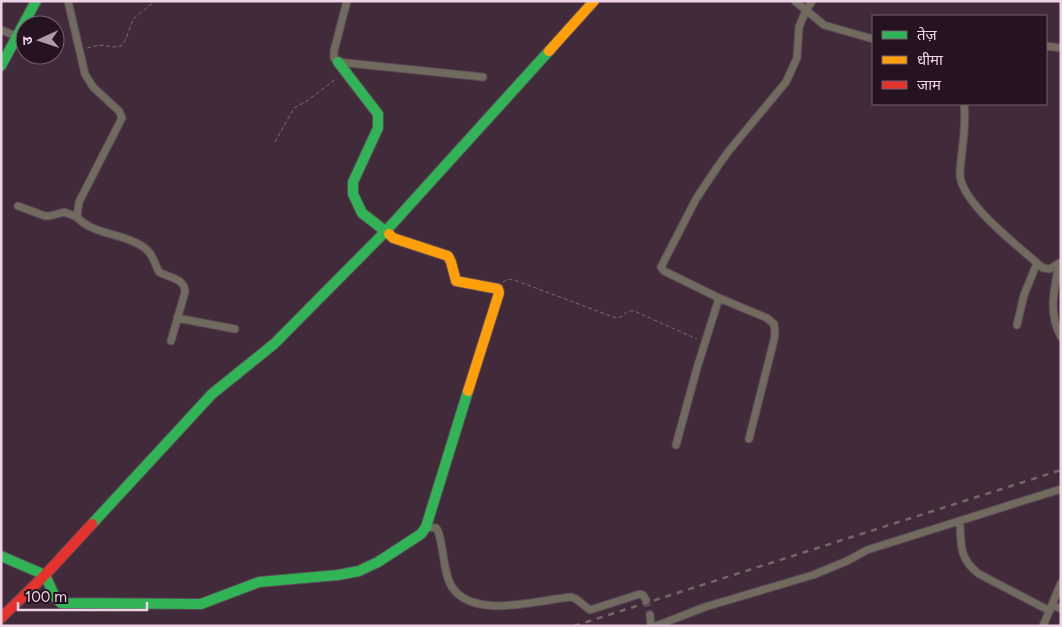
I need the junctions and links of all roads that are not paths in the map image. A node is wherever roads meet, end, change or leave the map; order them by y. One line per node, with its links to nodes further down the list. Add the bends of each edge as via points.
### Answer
1 (36, 1): 8 (street)
2 (68, 1): 20 (street, via 88,80 122,118 79,202)
3 (347, 1): 15 (street, via 334,50 334,58)
4 (594, 1): 21 (street)
5 (795, 1): 7 (street)
6 (812, 1): 7 (street)
7 (806, 10): 12 (street, via 824,25); 24 (street, via 798,31 797,58 786,82 728,152 696,199 662,265 664,271)
8 (28, 15)
9 (1, 30): 10 (street)
10 (15, 36)
11 (15, 38): 16 (street)
12 (872, 39)
13 (1047, 46): 14 (street)
14 (1061, 48)
15 (338, 62): 17 (street); 21 (street, via 378,114 378,128 356,172 353,194 362,213)
16 (1, 66)
17 (484, 77)
18 (964, 105): 22 (street, via 962,184 983,215)
19 (18, 206): 20 (street, via 45,216 64,212)
20 (77, 217): 25 (street, via 87,225 143,246 152,255 159,272 184,284 185,292)
21 (385, 232): 34 (street, via 402,242 448,256 456,281 498,289 499,298); 36 (street, via 274,344 212,394)
22 (1037, 263): 23 (street, via 1050,269); 26 (street)
23 (1060, 263): 28 (street, via 1053,311)
24 (719, 298): 30 (street, via 774,324 774,340); 31 (street)
25 (177, 318): 27 (street); 29 (street)
26 (1017, 325)
27 (235, 329)
28 (1061, 337)
29 (171, 341)
30 (749, 439)
31 (676, 445)
32 (1061, 489): 33 (street)
33 (960, 522): 39 (street, via 961,550 971,568); 44 (street, via 867,550 813,575 705,607)
34 (426, 527): 36 (street, via 421,534 359,571 259,582 201,604 61,603 55,599); 38 (street, via 438,531 452,587 469,600 502,607 571,597 590,610 640,594)
35 (1, 556): 36 (street)
36 (44, 575): 42 (street)
37 (1061, 583): 39 (street)
38 (646, 600)
39 (1051, 608): 40 (street); 45 (street)
40 (1061, 609)
41 (650, 615): 43 (street)
42 (1, 618)
43 (651, 626)
44 (656, 626)
45 (1043, 626)

